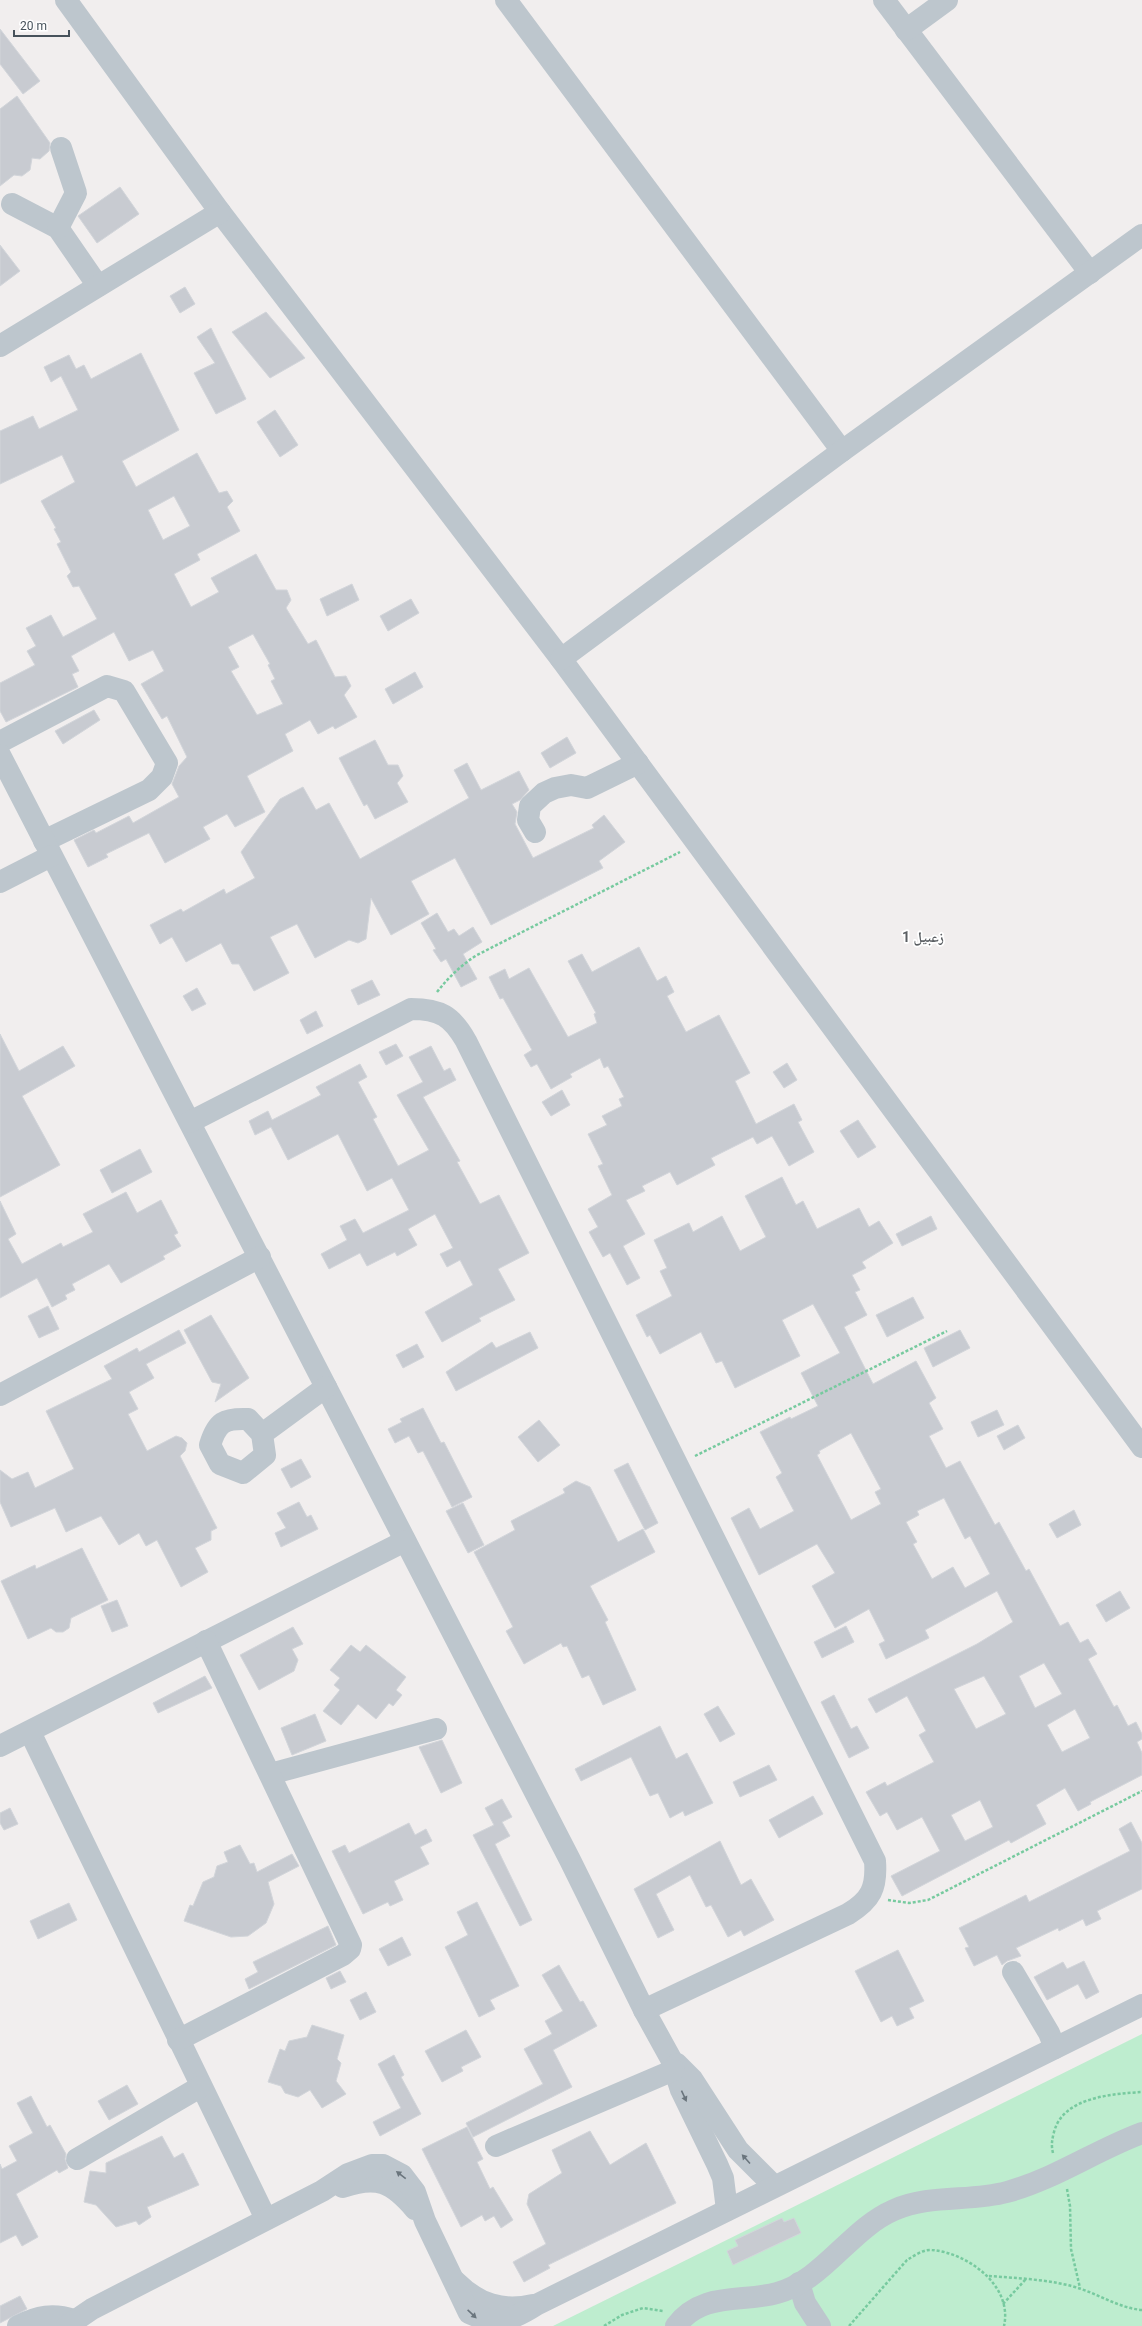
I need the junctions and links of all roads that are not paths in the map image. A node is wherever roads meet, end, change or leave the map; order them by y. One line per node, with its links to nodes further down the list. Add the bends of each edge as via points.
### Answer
1 (66, 0): 8 (street)
2 (506, 0): 14 (street)
3 (884, 0): 5 (street)
4 (947, 0): 5 (street)
5 (906, 30): 11 (street)
6 (61, 148): 9 (street, via 76,193)
7 (12, 204): 9 (street)
8 (220, 212): 12 (street); 15 (street)
9 (58, 228): 12 (street)
10 (1142, 235): 11 (street)
11 (1090, 273): 14 (street)
12 (98, 286): 13 (street)
13 (0, 346)
14 (842, 450): 15 (street)
15 (561, 659): 18 (street)
16 (0, 742): 20 (street, via 107,686 124,691 167,763 162,777 149,790)
17 (0, 755): 20 (street)
18 (638, 762): 19 (street, via 587,788 571,785 544,793 530,806 528,820); 27 (street)
19 (535, 832)
20 (48, 848): 21 (street); 22 (street)
21 (0, 882)
22 (190, 1122): 23 (street); 36 (street, via 411,1009 429,1009 445,1015 458,1026 874,1861 876,1878 871,1893 862,1906)
23 (260, 1257): 24 (street); 25 (street)
24 (326, 1387): 26 (street); 28 (street)
25 (0, 1395)
26 (262, 1434)
27 (1142, 1447)
28 (404, 1541): 29 (street); 36 (street, via 570,1860)
29 (206, 1641): 31 (street); 33 (street)
30 (436, 1729): 33 (street)
31 (30, 1732): 32 (street); 37 (street)
32 (0, 1746)
33 (270, 1774): 37 (street, via 350,1940 350,1949 343,1955)
34 (1013, 1972): 38 (street, via 1049,2033)
35 (1142, 2005): 38 (street)
36 (644, 2010): 39 (street)
37 (178, 2040): 40 (street)
38 (1054, 2048): 44 (street)
39 (673, 2064): 42 (street); 44 (street, one-way to 39, via 738,2150 692,2079); 45 (street, one-way to 45, via 681,2090 723,2178)
40 (200, 2087): 43 (street); 46 (street)
41 (1142, 2133): 47 (street, via 1116,2143 1058,2173 1006,2192 981,2198 926,2200 894,2209 865,2226 822,2266)
42 (496, 2146)
43 (78, 2159)
44 (774, 2186): 45 (street)
45 (728, 2210): 46 (street, via 536,2304 507,2323 493,2325 480,2321 469,2313 425,2221 400,2192 390,2185 378,2181 365,2181 322,2191)
46 (266, 2219): 48 (street)
47 (799, 2283): 49 (street, via 777,2293 727,2298 710,2303 693,2310); 51 (street, via 805,2303)
48 (70, 2323): 50 (street, via 63,2316 47,2316)
49 (678, 2324)
50 (18, 2326)
51 (820, 2326)

